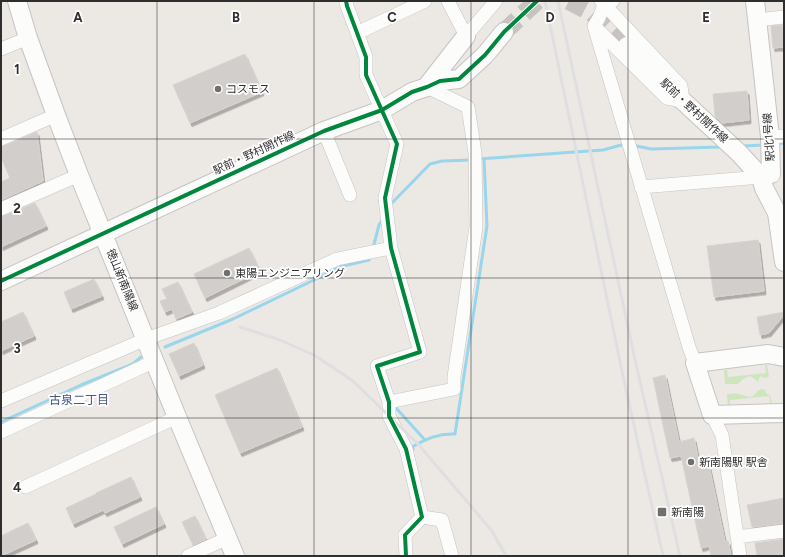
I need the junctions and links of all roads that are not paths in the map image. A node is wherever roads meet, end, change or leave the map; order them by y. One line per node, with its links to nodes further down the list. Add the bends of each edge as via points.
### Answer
1 (17, 1): 14 (street, 徳山新南陽線)
2 (346, 1): 12 (street)
3 (425, 1): 12 (street)
4 (448, 1): 13 (street)
5 (496, 1): 13 (street)
6 (755, 1): 9 (street, 駅北1号線)
7 (606, 2): 10 (street); 18 (street, via 681,86)
8 (784, 17): 9 (street)
9 (756, 20): 22 (street, 駅北1号線)
10 (594, 26): 18 (street, via 667,98); 26 (street)
11 (504, 32): 17 (street, 駅前・野村開作線, via 485,55 459,79 440,81)
12 (357, 33): 19 (street, via 366,57 366,75)
13 (466, 36): 17 (street)
14 (28, 38): 16 (street); 20 (street, 徳山新南陽線)
15 (627, 46): 18 (street, 駅前・野村開作線)
16 (1, 50)
17 (427, 87): 19 (street, 駅前・野村開作線, via 412,92); 39 (street, via 468,107 475,153 476,227 454,389)
18 (683, 101): 25 (street, 駅前・野村開作線)
19 (382, 110): 21 (street, 駅前・野村開作線); 31 (street, via 397,144 385,198)
20 (56, 115): 23 (street); 24 (street, 徳山新南陽線)
21 (324, 131): 27 (street); 30 (street, 駅前・野村開作線)
22 (777, 136): 25 (street, 駅北1号線, via 771,174)
23 (1, 139)
24 (79, 175): 28 (street); 30 (street, 徳山新南陽線)
25 (761, 177): 26 (street); 29 (street, 駅北1号線, via 764,188)
26 (641, 187): 37 (street)
27 (350, 195)
28 (1, 209)
29 (781, 212): 32 (street, 駅北1号線)
30 (104, 233): 33 (street, 駅前・野村開作線); 34 (street, 徳山新南陽線)
31 (391, 248): 34 (street, via 337,259 219,313); 39 (street, via 420,352 377,366)
32 (784, 262)
33 (1, 281)
34 (146, 339): 36 (street, 徳山新南陽線); 38 (street)
35 (784, 357): 37 (street, via 768,354)
36 (155, 361): 42 (street, 徳山新南陽線); 43 (street)
37 (695, 363): 41 (street)
38 (1, 401)
39 (389, 402): 45 (street, via 389,416 406,449)
40 (784, 413): 41 (street)
41 (712, 415): 47 (street, via 722,435)
42 (177, 417): 44 (street); 48 (street, 徳山新南陽線)
43 (1, 432)
44 (25, 487)
45 (422, 517): 51 (street, via 405,535); 52 (street, via 442,520)
46 (784, 531): 47 (street)
47 (737, 537): 53 (street)
48 (228, 538): 49 (street); 50 (street, 徳山新南陽線)
49 (188, 556)
50 (235, 556)
51 (406, 556)
52 (452, 556)
53 (740, 556)

